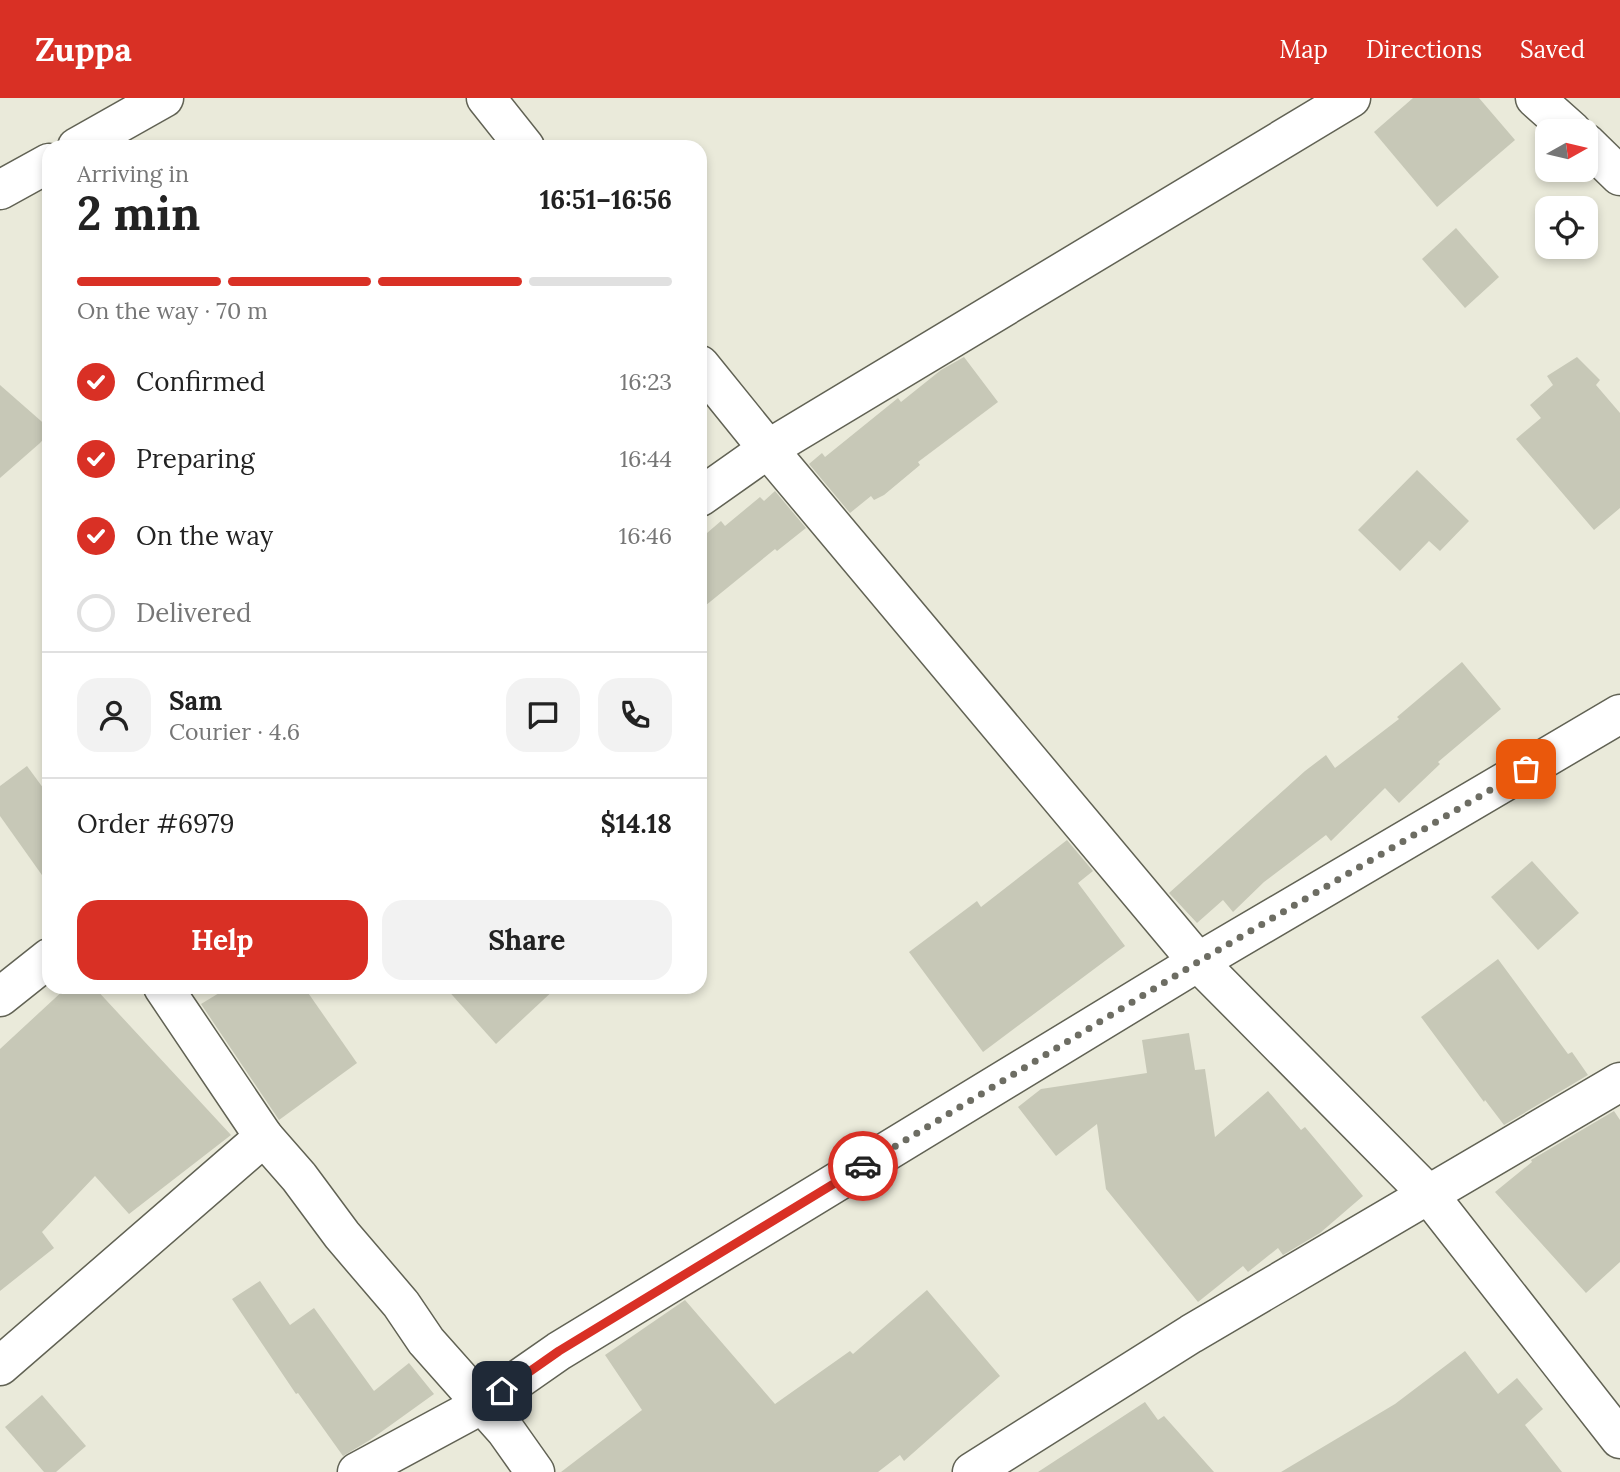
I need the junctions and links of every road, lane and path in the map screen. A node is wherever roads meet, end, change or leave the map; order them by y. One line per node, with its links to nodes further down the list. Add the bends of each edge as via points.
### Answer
1 (164, 98): 6 (street)
2 (486, 98): 7 (street)
3 (1351, 98): 13 (street)
4 (1535, 98): 5 (street)
5 (1559, 119)
6 (89, 140)
7 (520, 140)
8 (1598, 155): 10 (street)
9 (42, 167): 11 (street)
10 (1620, 176)
11 (0, 190)
12 (707, 374): 13 (street)
13 (768, 449): 14 (street); 16 (street)
14 (707, 492)
15 (1620, 714): 16 (street)
16 (1198, 962): 22 (street); 24 (street, via 559,1351)
17 (42, 964): 19 (street)
18 (168, 994): 21 (street)
19 (0, 997)
20 (1620, 1082): 22 (street)
21 (264, 1137): 23 (street); 24 (street, via 426,1341)
22 (1429, 1195): 25 (street); 28 (street, via 1191,1334)
23 (0, 1366)
24 (483, 1404): 26 (street); 27 (street)
25 (1620, 1439)
26 (358, 1472)
27 (535, 1472)
28 (972, 1472)

